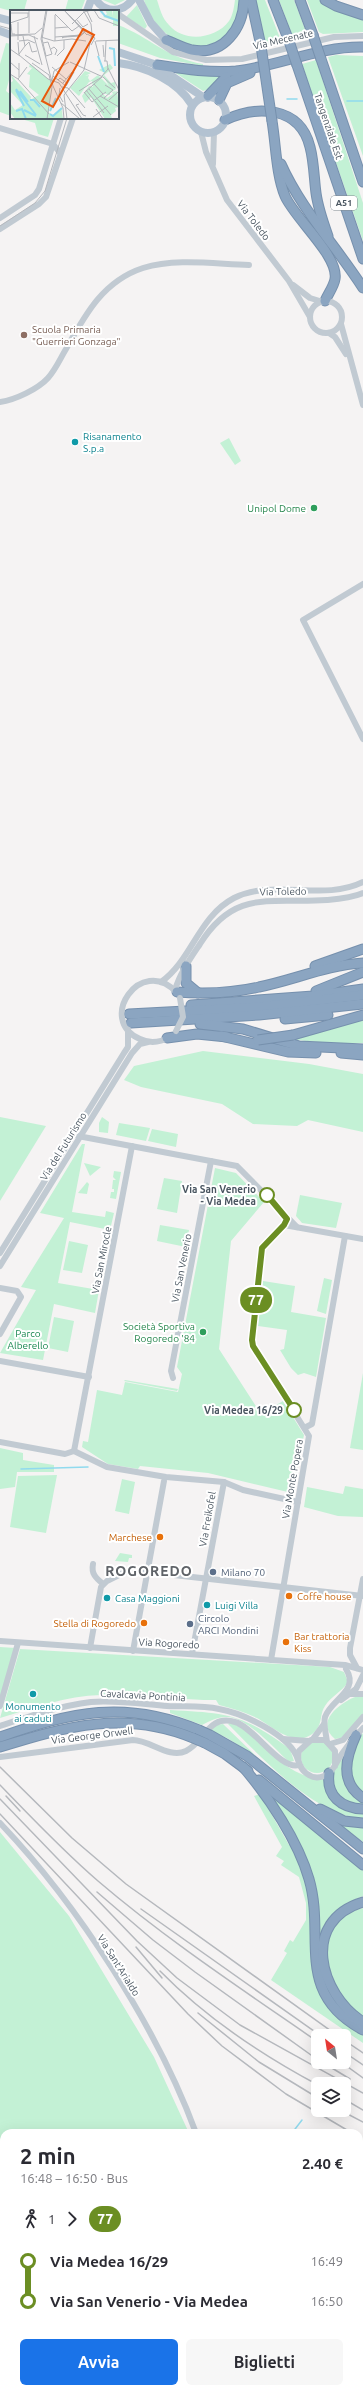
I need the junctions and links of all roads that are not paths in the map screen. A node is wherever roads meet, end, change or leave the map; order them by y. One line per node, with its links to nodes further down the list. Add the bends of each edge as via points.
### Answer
1 (91, 0): 10 (main road)
2 (96, 0): 11 (main road, Via Mecenate); 12 (main road, Via Mecenate)
3 (132, 0): 13 (main road)
4 (139, 0): 21 (main road, Via Mecenate, via 151,23)
5 (244, 0): 21 (highway, via 238,28 219,45 200,51)
6 (251, 0): 41 (highway, bridge)
7 (273, 0): 50 (highway, Tangenziale Est / A51, bridge)
8 (300, 0): 32 (highway, Tangenziale Est, bridge)
9 (325, 0): 15 (highway)
10 (87, 10)
11 (93, 10)
12 (109, 10)
13 (118, 10)
14 (119, 15): 25 (street, Via Mecenate, via 173,52)
15 (363, 15)
16 (0, 18): 17 (main road)
17 (10, 21)
18 (0, 32): 19 (main road)
19 (10, 35)
20 (363, 36): 25 (street, Via Mecenate, via 334,37 242,59)
21 (166, 40): 25 (street, Via Mecenate)
22 (363, 47): 28 (highway, via 333,48)
23 (119, 52): 27 (main road)
24 (363, 53): 30 (highway, via 330,54 244,75 227,83)
25 (206, 60)
26 (119, 63): 31 (main road, via 141,68 161,77 183,93)
27 (157, 65): 28 (highway, via 208,72); 29 (main road)
28 (238, 70): 29 (highway, via 222,80)
29 (205, 97): 30 (main road); 31 (main road)
30 (219, 100): 35 (main road, via 225,108)
31 (192, 105): 37 (main road, via 190,120)
32 (339, 109): 42 (highway); 44 (highway, Tangenziale Est)
33 (60, 119): 39 (street)
34 (73, 119): 40 (street)
35 (225, 120): 38 (main road); 49 (highway, via 249,111 264,111 286,117 300,128 310,146 318,207)
36 (0, 128): 39 (street)
37 (201, 132): 38 (main road); 43 (street, Via Toledo)
38 (214, 132): 43 (street)
39 (53, 144): 40 (street); 45 (street, via 42,183)
40 (60, 153): 46 (street, via 50,189)
41 (278, 157): 49 (highway, via 301,203); 54 (highway, via 279,176 285,196 334,267 335,280)
42 (363, 160)
43 (213, 166): 52 (street, Via Toledo, via 227,200)
44 (363, 182)
45 (35, 195): 46 (street); 47 (street)
46 (42, 200): 48 (street)
47 (0, 218)
48 (0, 229)
49 (328, 236): 53 (highway)
50 (363, 259)
51 (249, 265): 59 (street, via 165,263 142,268 126,276 108,288 90,308 47,379 12,399)
52 (289, 281): 54 (street, via 310,298); 55 (street)
53 (363, 288)
54 (324, 302): 55 (street, via 314,307); 56 (street, via 332,302 340,308)
55 (310, 317): 57 (street, via 316,330)
56 (341, 324): 57 (street); 58 (street)
57 (329, 333): 58 (street, via 341,345)
58 (351, 363): 60 (street)
59 (0, 402)
60 (363, 405)
61 (363, 584): 62 (street, via 303,620)
62 (363, 739)
63 (363, 882): 67 (street, Via Toledo, via 337,891 256,891 236,898 219,908 203,925)
64 (363, 893): 67 (street, Via Toledo, via 346,898 244,904 230,911 214,926)
65 (363, 949): 69 (highway)
66 (363, 963): 69 (highway, via 315,971)
67 (182, 965): 70 (street, Via Toledo); 72 (street, Via Toledo); 73 (highway, via 186,983)
68 (363, 972): 75 (highway, via 323,989)
69 (279, 981): 73 (highway, via 259,987)
70 (161, 982): 72 (street); 81 (street, via 146,982 128,993 123,1007 123,1019)
71 (363, 989): 75 (highway)
72 (177, 993): 73 (highway); 84 (street, bridge, via 183,1013 176,1031)
73 (198, 993)
74 (363, 995): 78 (highway, via 259,1007)
75 (287, 998): 78 (highway, via 163,1007)
76 (363, 1004): 80 (highway, via 258,1015)
77 (363, 1010): 82 (highway, via 278,1020)
78 (140, 1014): 81 (highway)
79 (363, 1015): 83 (highway, bridge, via 293,1035 258,1040)
80 (158, 1021): 81 (highway); 82 (highway, via 170,1025)
81 (128, 1023): 85 (street, via 135,1036); 88 (street, Via del Futurismo, via 128,1046)
82 (200, 1024): 86 (highway, via 243,1029 299,1046)
83 (221, 1036): 84 (highway, via 192,1034); 87 (highway, via 288,1052)
84 (167, 1038): 85 (street)
85 (148, 1042): 89 (street, Via del Futurismo, via 140,1044 132,1053)
86 (363, 1049)
87 (363, 1056)
88 (73, 1135): 89 (street); 97 (street, Via del Futurismo)
89 (81, 1136): 90 (street); 98 (street, Via del Futurismo)
90 (132, 1146): 91 (street); 102 (street, Via San Mirocle)
91 (211, 1160): 92 (street, via 239,1167); 103 (street, Via San Venerio, via 171,1371)
92 (286, 1216): 93 (street); 94 (street)
93 (284, 1225): 94 (street); 104 (street, via 262,1248 252,1340 253,1346)
94 (297, 1227): 95 (street)
95 (345, 1236): 96 (street); 104 (street, Via Monte Popera, via 312,1424)
96 (363, 1239)
97 (0, 1253)
98 (0, 1266)
99 (0, 1288): 100 (street, via 17,1291 22,1298)
100 (0, 1334)
101 (0, 1361): 102 (street)
102 (89, 1377): 106 (street, Via San Mirocle)
103 (173, 1378)
104 (306, 1427): 109 (street, Via Monte Popera, via 309,1437)
105 (0, 1442): 106 (street, via 65,1454)
106 (74, 1451): 108 (street, via 107,1467 166,1477)
107 (164, 1481): 111 (street)
108 (224, 1482): 109 (street, via 243,1490); 112 (street, Via Freikofel)
109 (298, 1502): 115 (street, Via Monte Popera)
110 (93, 1564): 114 (street, via 90,1572)
111 (148, 1571): 112 (street); 114 (street, via 124,1572); 120 (street)
112 (206, 1578): 115 (street); 121 (street, Via Freikofel)
113 (363, 1580): 116 (street)
114 (103, 1584): 119 (street)
115 (283, 1586): 116 (street); 122 (street, Via Monte Popera)
116 (361, 1595): 125 (street, via 350,1648 350,1655)
117 (0, 1641): 118 (street, Via Rogoredo)
118 (18, 1643): 119 (street, Via Rogoredo); 130 (street)
119 (90, 1648): 120 (street, Via Rogoredo)
120 (133, 1651): 121 (street, Via Rogoredo)
121 (192, 1654): 122 (street, Via Rogoredo)
122 (271, 1660): 123 (street, Via Rogoredo)
123 (336, 1664): 124 (street, Via Rogoredo); 125 (street, Via Rogoredo)
124 (346, 1669): 126 (street, Via Rogoredo); 129 (street, via 350,1676 350,1684)
125 (360, 1669)
126 (361, 1680): 127 (street); 128 (street)
127 (363, 1693): 128 (street)
128 (351, 1694): 129 (street)
129 (336, 1702): 132 (street, via 328,1710)
130 (0, 1706)
131 (363, 1717): 140 (street, via 343,1740)
132 (324, 1724): 139 (street); 140 (street)
133 (0, 1726): 138 (street, Cavalcavia Pontinia, via 65,1706 120,1702 218,1708 248,1718)
134 (363, 1728): 135 (street)
135 (356, 1735): 145 (street); 147 (highway, via 349,1752 346,1770 352,1787)
136 (0, 1737): 137 (highway, bridge, via 56,1718 102,1712 145,1714 171,1720 199,1730)
137 (208, 1739): 141 (highway, bridge, via 193,1738 145,1724 93,1724 58,1729); 144 (highway); 146 (highway, via 247,1756)
138 (282, 1739): 139 (street, Cavalcavia Pontinia); 143 (street, Cavalcavia Pontinia, via 295,1751)
139 (311, 1740): 140 (street); 143 (street, via 300,1748)
140 (329, 1743): 145 (street, via 336,1755)
141 (0, 1747)
142 (0, 1757): 143 (street, Via George Orwell, via 138,1740 174,1753 181,1752 194,1744 210,1726 227,1720 241,1724 287,1764)
143 (299, 1762): 145 (street, via 304,1772 312,1776 321,1777)
144 (243, 1767): 152 (highway); 155 (highway, via 267,1795 305,1869 312,1893 314,1956 321,1983 338,2011)
145 (332, 1769): 148 (highway, via 329,1789 336,1799 350,1807)
146 (291, 1792): 150 (highway, via 337,1818); 151 (highway)
147 (363, 1798)
148 (363, 1809)
149 (0, 1822): 156 (street, Via Sant'Arialdo, via 69,1906 116,1975 162,2057)
150 (363, 1823)
151 (363, 1849)
152 (363, 1865)
153 (363, 1902): 154 (highway, via 350,1907 334,1921 325,1937 322,1952 328,1983 339,2002)
154 (363, 2022)
155 (363, 2030)
156 (194, 2129)

